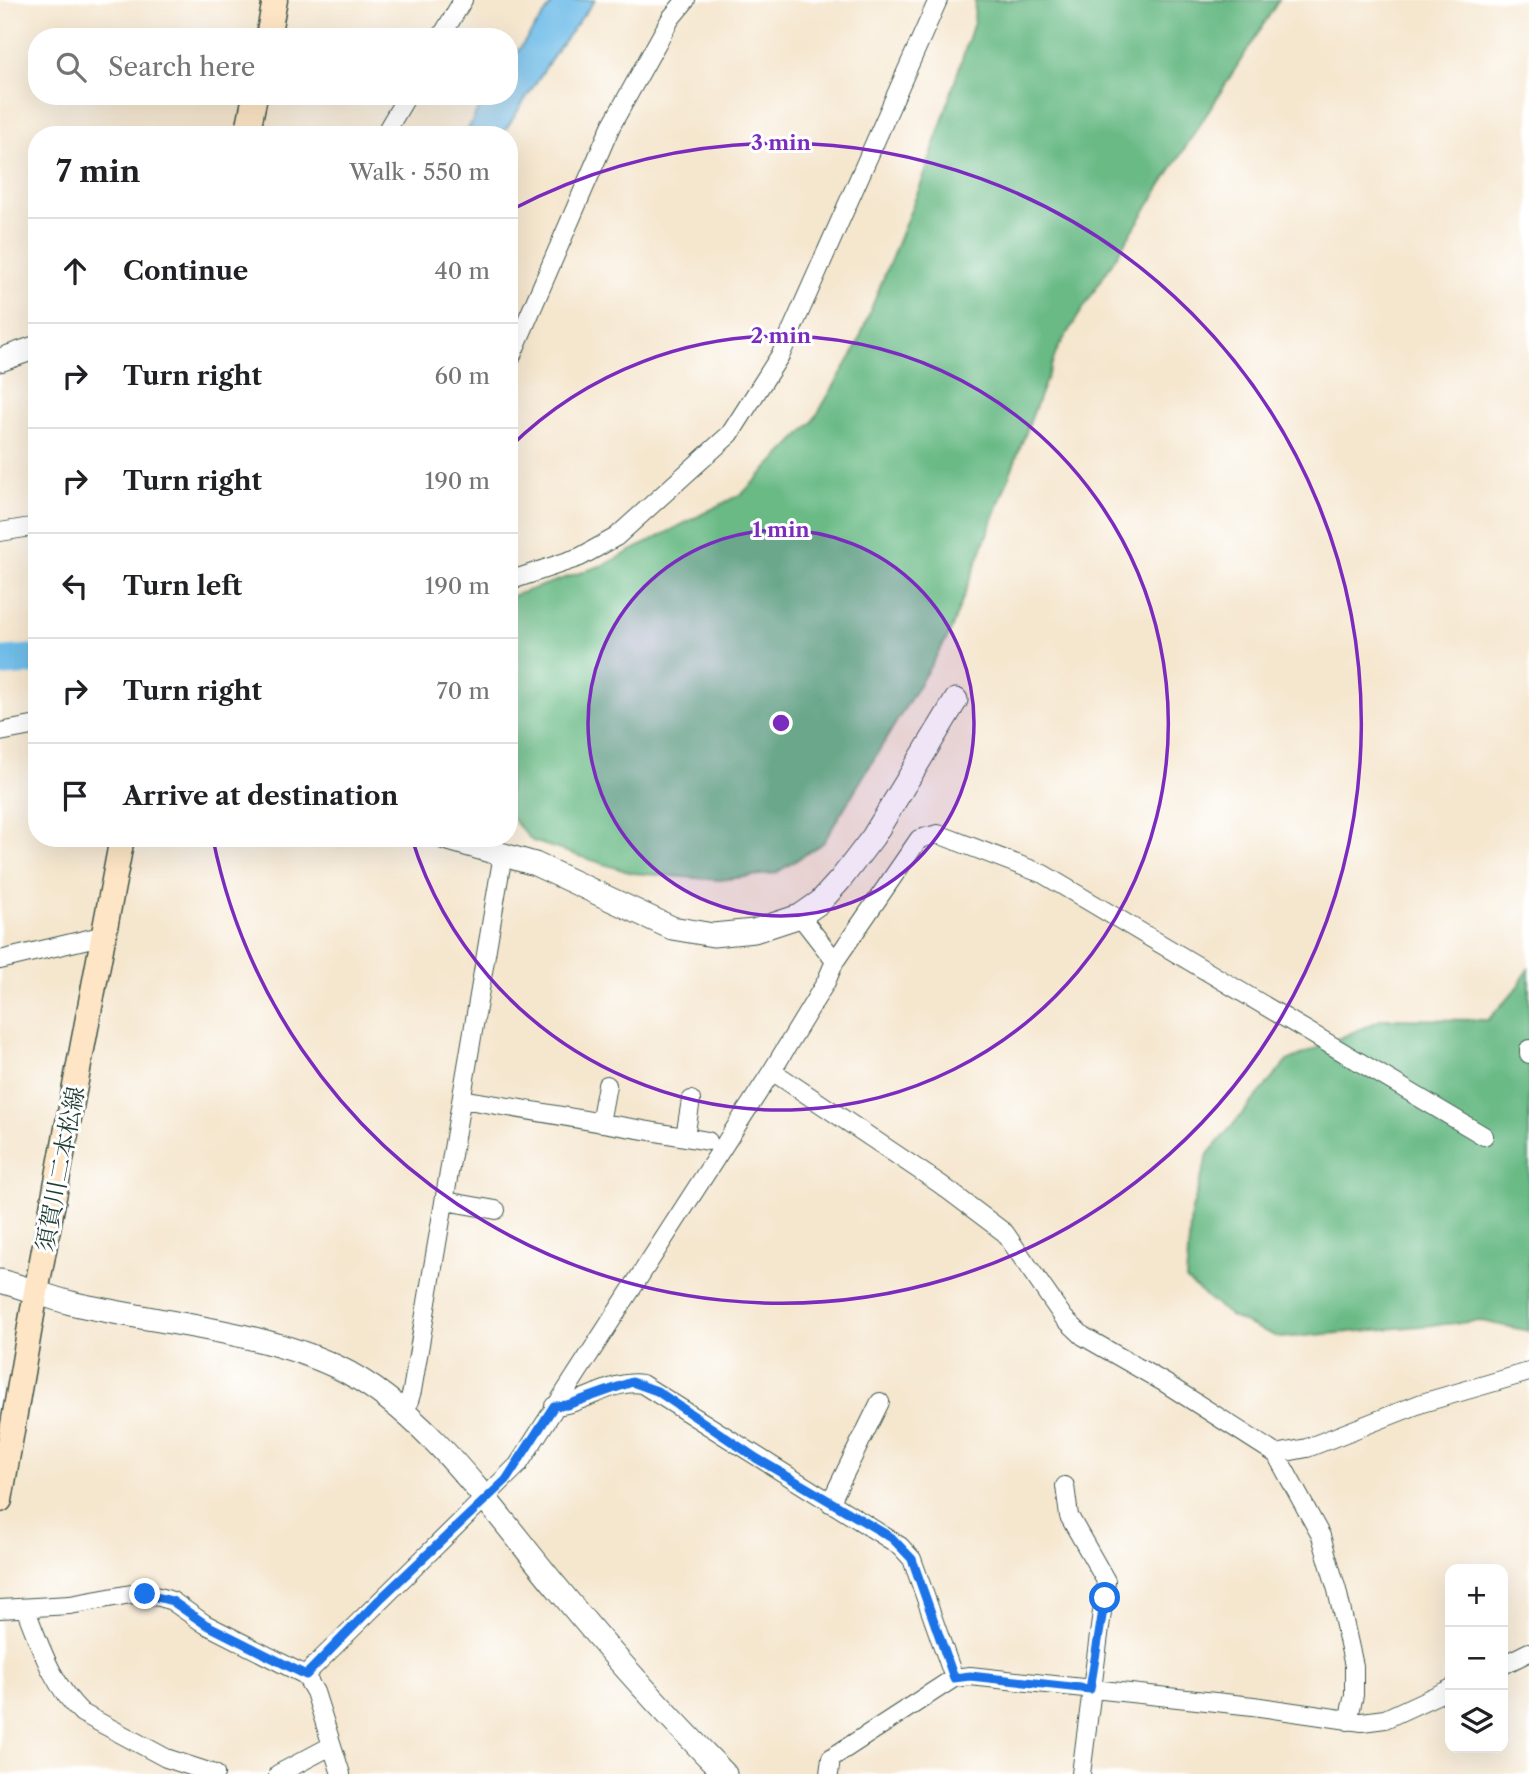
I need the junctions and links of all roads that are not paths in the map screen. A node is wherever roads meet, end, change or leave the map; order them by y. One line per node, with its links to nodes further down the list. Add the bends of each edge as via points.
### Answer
1 (275, 0): 5 (main road)
2 (463, 0): 6 (street)
3 (685, 0): 11 (street, via 611,126)
4 (938, 0): 16 (street, via 781,354 730,434 616,537 580,557)
5 (270, 28)
6 (446, 28)
7 (253, 105): 9 (main road)
8 (402, 105): 10 (street)
9 (249, 126)
10 (389, 126)
11 (518, 341)
12 (28, 350): 13 (street)
13 (0, 360)
14 (28, 527): 15 (street)
15 (0, 532)
16 (518, 577)
17 (956, 700): 23 (street, via 858,860 820,902)
18 (28, 727): 19 (street)
19 (0, 732)
20 (120, 847): 24 (main road, 須賀川二本松線)
21 (478, 847): 22 (street)
22 (503, 854): 23 (street, via 535,864 659,924 692,933 736,934); 29 (street)
23 (800, 916): 26 (street)
24 (105, 935): 25 (street); 38 (main road, 須賀川二本松線)
25 (0, 960)
26 (835, 961): 27 (street); 32 (street, via 912,846 938,834 1043,874)
27 (772, 1071): 41 (street); 43 (street, via 940,1184 1004,1233 1064,1318 1083,1336)
28 (607, 1086): 31 (street)
29 (462, 1099): 31 (street); 35 (street)
30 (691, 1101): 33 (street)
31 (600, 1122): 33 (street)
32 (1484, 1136)
33 (685, 1137): 34 (street)
34 (708, 1141)
35 (444, 1201): 36 (street); 42 (street)
36 (496, 1210)
37 (0, 1281): 38 (street)
38 (36, 1292): 42 (street, via 308,1356 337,1367); 46 (main road, 須賀川二本松線)
39 (1529, 1372): 43 (street, via 1422,1403 1307,1448)
40 (880, 1402): 47 (street)
41 (554, 1406): 45 (street, via 518,1465); 47 (street, via 624,1383 642,1384)
42 (406, 1411): 45 (street)
43 (1276, 1454): 56 (street, via 1321,1536 1337,1590 1354,1666)
44 (1065, 1486): 54 (street, via 1069,1516 1106,1581)
45 (484, 1498): 52 (street); 61 (street, via 590,1628)
46 (0, 1500)
47 (830, 1503): 53 (street, via 892,1538 912,1559)
48 (25, 1608): 49 (street); 52 (street, via 131,1594 160,1597); 58 (street, via 51,1670 82,1713 166,1758)
49 (0, 1609)
50 (1529, 1652): 51 (street)
51 (1508, 1662)
52 (306, 1675): 57 (street)
53 (954, 1678): 54 (street); 62 (street, via 831,1758)
54 (1090, 1689): 56 (street); 63 (street)
55 (1448, 1690): 56 (street, via 1385,1719)
56 (1348, 1721)
57 (331, 1746): 59 (street); 60 (street)
58 (215, 1774)
59 (278, 1774)
60 (341, 1774)
61 (725, 1774)
62 (829, 1774)
63 (1082, 1774)

